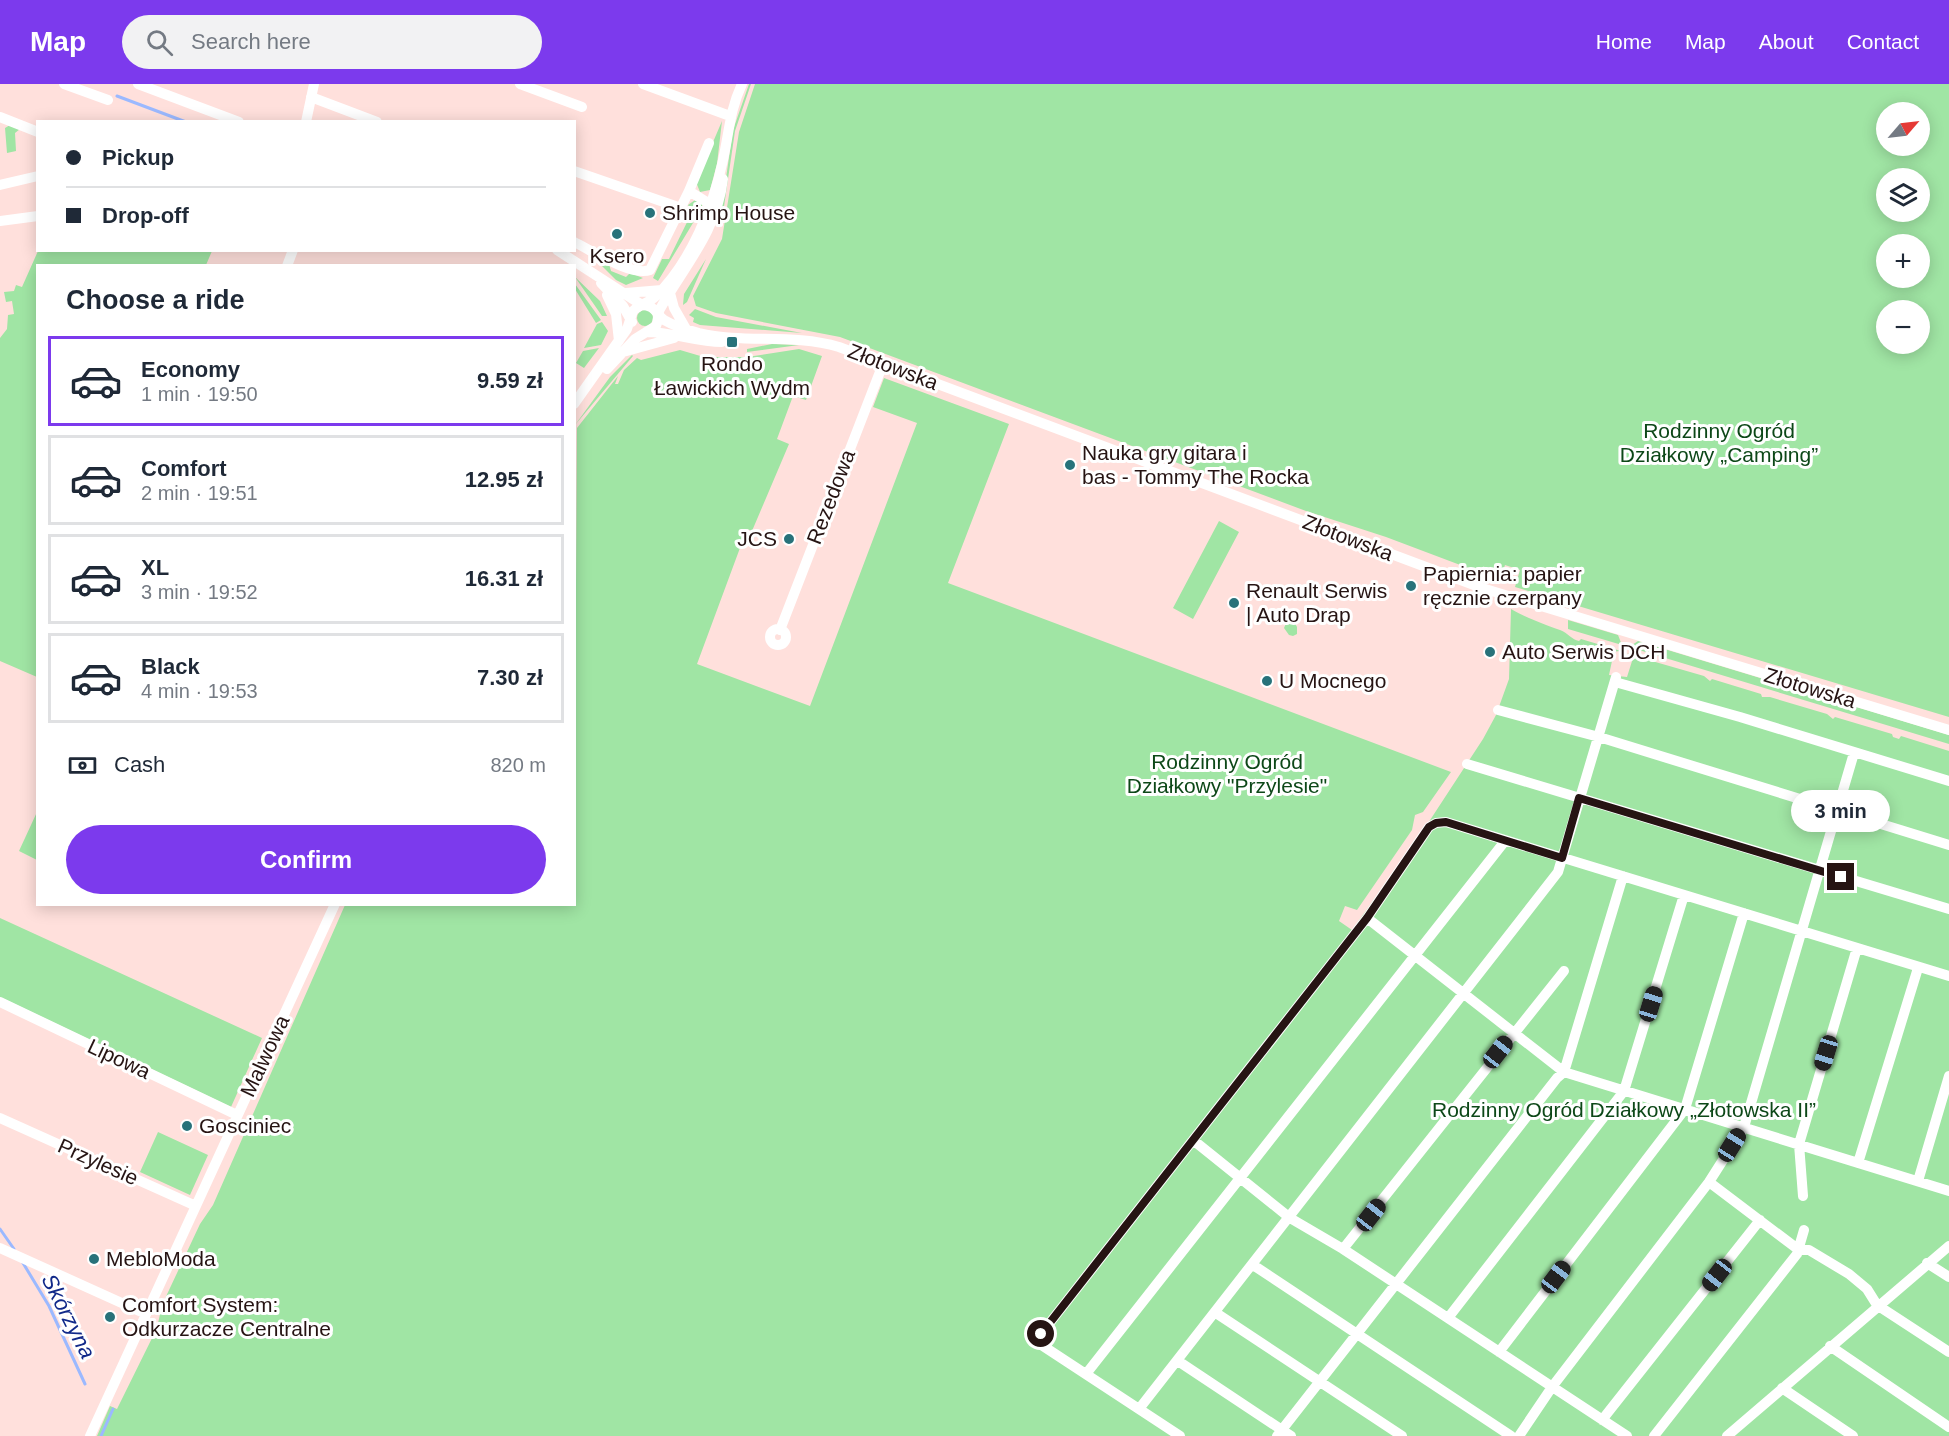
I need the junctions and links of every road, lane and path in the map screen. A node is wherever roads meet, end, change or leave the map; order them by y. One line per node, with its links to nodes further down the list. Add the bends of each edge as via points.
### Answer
1 (64, 84): 8 (street)
2 (138, 84): 12 (street)
3 (314, 84): 7 (street)
4 (520, 84): 9 (street)
5 (643, 84): 10 (street)
6 (742, 84): 10 (street)
7 (311, 97): 13 (street); 14 (street)
8 (108, 100)
9 (582, 107)
10 (730, 116): 21 (street)
11 (0, 117): 15 (street)
12 (234, 120)
13 (306, 120)
14 (372, 120)
15 (36, 131)
16 (710, 143): 20 (street)
17 (576, 172): 22 (street)
18 (36, 176): 19 (street)
19 (0, 185)
20 (689, 191): 21 (street); 22 (street)
21 (714, 207): 28 (street)
22 (681, 208): 25 (street, via 653,266 645,272 605,259)
23 (36, 216): 24 (street)
24 (0, 221)
25 (576, 243)
26 (560, 252): 27 (street)
27 (594, 275): 29 (street); 32 (street); 35 (street, via 614,309)
28 (666, 292): 29 (street); 30 (street); 31 (street); 34 (street)
29 (629, 296): 30 (street)
30 (642, 305): 31 (street, via 653,307); 32 (street, via 633,311)
31 (658, 314): 33 (street, via 656,326); 34 (street, Złotowska)
32 (631, 319): 33 (street, via 636,329); 35 (street)
33 (647, 332): 34 (street, Złotowska); 36 (street)
34 (684, 333): 36 (street); 37 (street, Złotowska, via 712,342 788,338 827,344)
35 (619, 341): 38 (street)
36 (621, 353): 39 (street)
37 (883, 364): 40 (street, Rezedowa); 42 (street, Złotowska, via 1497,593)
38 (576, 401)
39 (576, 409)
40 (780, 630)
41 (1498, 710): 43 (street)
42 (1949, 730)
43 (1599, 737): 44 (street, via 1616,679); 47 (street); 48 (street)
44 (1854, 753): 46 (street); 48 (street)
45 (1467, 764): 47 (street)
46 (1949, 781)
47 (1579, 798): 51 (street); 52 (street)
48 (1837, 812): 50 (street); 52 (street)
49 (1505, 842): 51 (street); 58 (street, via 1446,822 1436,823 1429,827); 61 (street)
50 (1949, 845)
51 (1562, 858): 53 (street); 65 (street, via 1558,872)
52 (1820, 870): 56 (street); 59 (street)
53 (1623, 876): 54 (street); 68 (street)
54 (1684, 895): 57 (street); 70 (street)
55 (334, 906): 72 (street, Malwowa)
56 (1949, 909)
57 (1744, 913): 59 (street); 71 (street)
58 (1367, 918): 61 (street); 75 (street)
59 (1802, 931): 60 (street); 74 (street)
60 (1857, 948): 62 (street); 76 (street)
61 (1415, 957): 65 (street); 78 (street)
62 (1918, 968): 64 (street); 77 (street)
63 (1564, 971): 67 (street)
64 (1949, 976)
65 (1464, 995): 67 (street); 84 (street)
66 (0, 1002): 72 (street, Lipowa)
67 (1513, 1034): 68 (street); 89 (street)
68 (1564, 1072): 70 (street); 94 (street)
69 (1949, 1076): 79 (street)
70 (1624, 1091): 71 (street); 98 (street)
71 (1684, 1109): 74 (street); 101 (street)
72 (237, 1115): 83 (street, Malwowa)
73 (0, 1118): 83 (street, Przylesie)
74 (1744, 1127): 76 (street); 80 (street)
75 (1193, 1140): 78 (street); 104 (street, via 1041,1334 1043,1346)
76 (1799, 1144): 77 (street); 82 (street)
77 (1858, 1162): 79 (street)
78 (1241, 1178): 84 (street); 104 (street)
79 (1917, 1181): 81 (street)
80 (1709, 1182): 85 (street); 106 (street)
81 (1949, 1191)
82 (1803, 1196)
83 (196, 1206): 97 (street, Malwowa)
84 (1290, 1218): 89 (street); 92 (street)
85 (1760, 1220): 90 (street); 109 (street)
86 (1804, 1230): 90 (street)
87 (1949, 1246): 91 (street)
88 (0, 1248): 97 (street)
89 (1343, 1249): 94 (street)
90 (1799, 1250): 95 (street, via 1809,1250 1849,1274 1867,1289); 119 (street)
91 (1927, 1263): 93 (street); 95 (street)
92 (1253, 1265): 96 (street); 99 (street)
93 (1949, 1277)
94 (1395, 1285): 98 (street); 99 (street)
95 (1877, 1305): 100 (street); 102 (street)
96 (1216, 1313): 103 (street); 105 (street)
97 (146, 1314): 113 (street, Malwowa)
98 (1448, 1318): 101 (street)
99 (1356, 1334): 105 (street); 116 (street)
100 (1830, 1346): 107 (street); 110 (street)
101 (1499, 1352): 106 (street)
102 (1949, 1352)
103 (1178, 1361): 108 (street); 111 (street)
104 (1086, 1374): 108 (street)
105 (1319, 1381): 111 (street); 115 (street)
106 (1552, 1386): 109 (street); 117 (street)
107 (1782, 1388): 112 (street); 120 (street)
108 (1139, 1409): 114 (street)
109 (1602, 1420): 118 (street)
110 (1949, 1427)
111 (1283, 1434)
112 (1735, 1434)
113 (90, 1436)
114 (1180, 1436)
115 (1402, 1436)
116 (1512, 1436)
117 (1520, 1436)
118 (1627, 1436)
119 (1654, 1436)
120 (1853, 1436)

